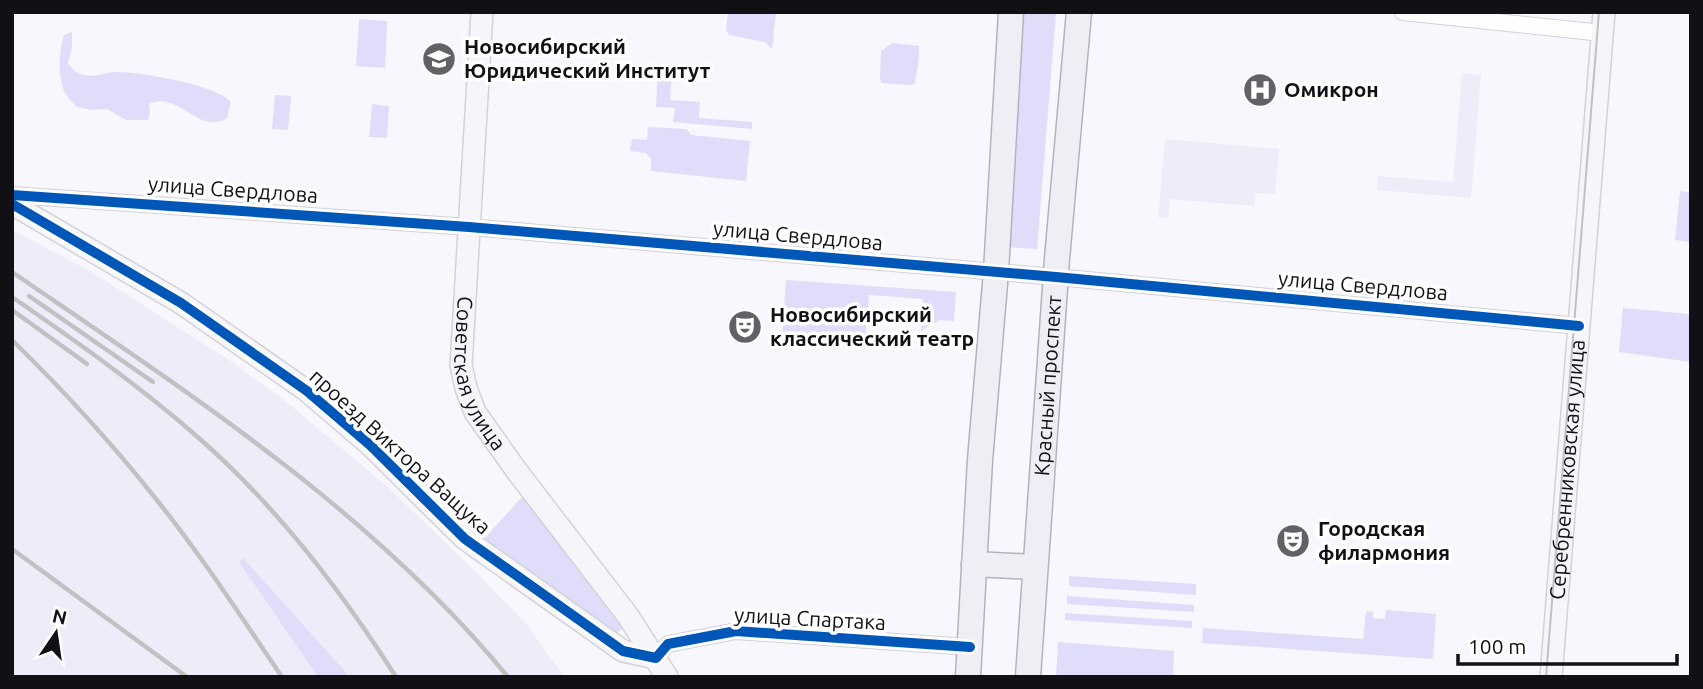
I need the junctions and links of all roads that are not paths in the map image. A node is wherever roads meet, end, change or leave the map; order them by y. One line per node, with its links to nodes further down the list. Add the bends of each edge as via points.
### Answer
1 (482, 12): 8 (street, Советская улица)
2 (1011, 12): 9 (main road)
3 (1079, 12): 10 (main road, Красный проспект)
4 (1403, 12): 5 (street)
5 (1603, 23): 11 (street, Серебренниковская улица)
6 (12, 195): 8 (street, улица Свердлова)
7 (12, 204): 15 (street, проезд Виктора Ващука, via 181,303 296,383 370,445 465,539 623,651)
8 (469, 228): 9 (street, улица Свердлова); 15 (street, Советская улица, via 461,365 475,412)
9 (996, 272): 10 (street, улица Свердлова); 12 (main road)
10 (1056, 277): 11 (street, улица Свердлова); 13 (main road, Красный проспект)
11 (1579, 326): 19 (street, Серебренниковская улица)
12 (974, 564): 13 (main road); 14 (main road)
13 (1035, 567): 18 (main road, Красный проспект)
14 (970, 647): 15 (street, улица Спартака, via 736,631 668,644); 17 (main road)
15 (656, 658): 16 (street, Советская улица)
16 (667, 677)
17 (968, 677)
18 (1028, 677)
19 (1551, 677)

